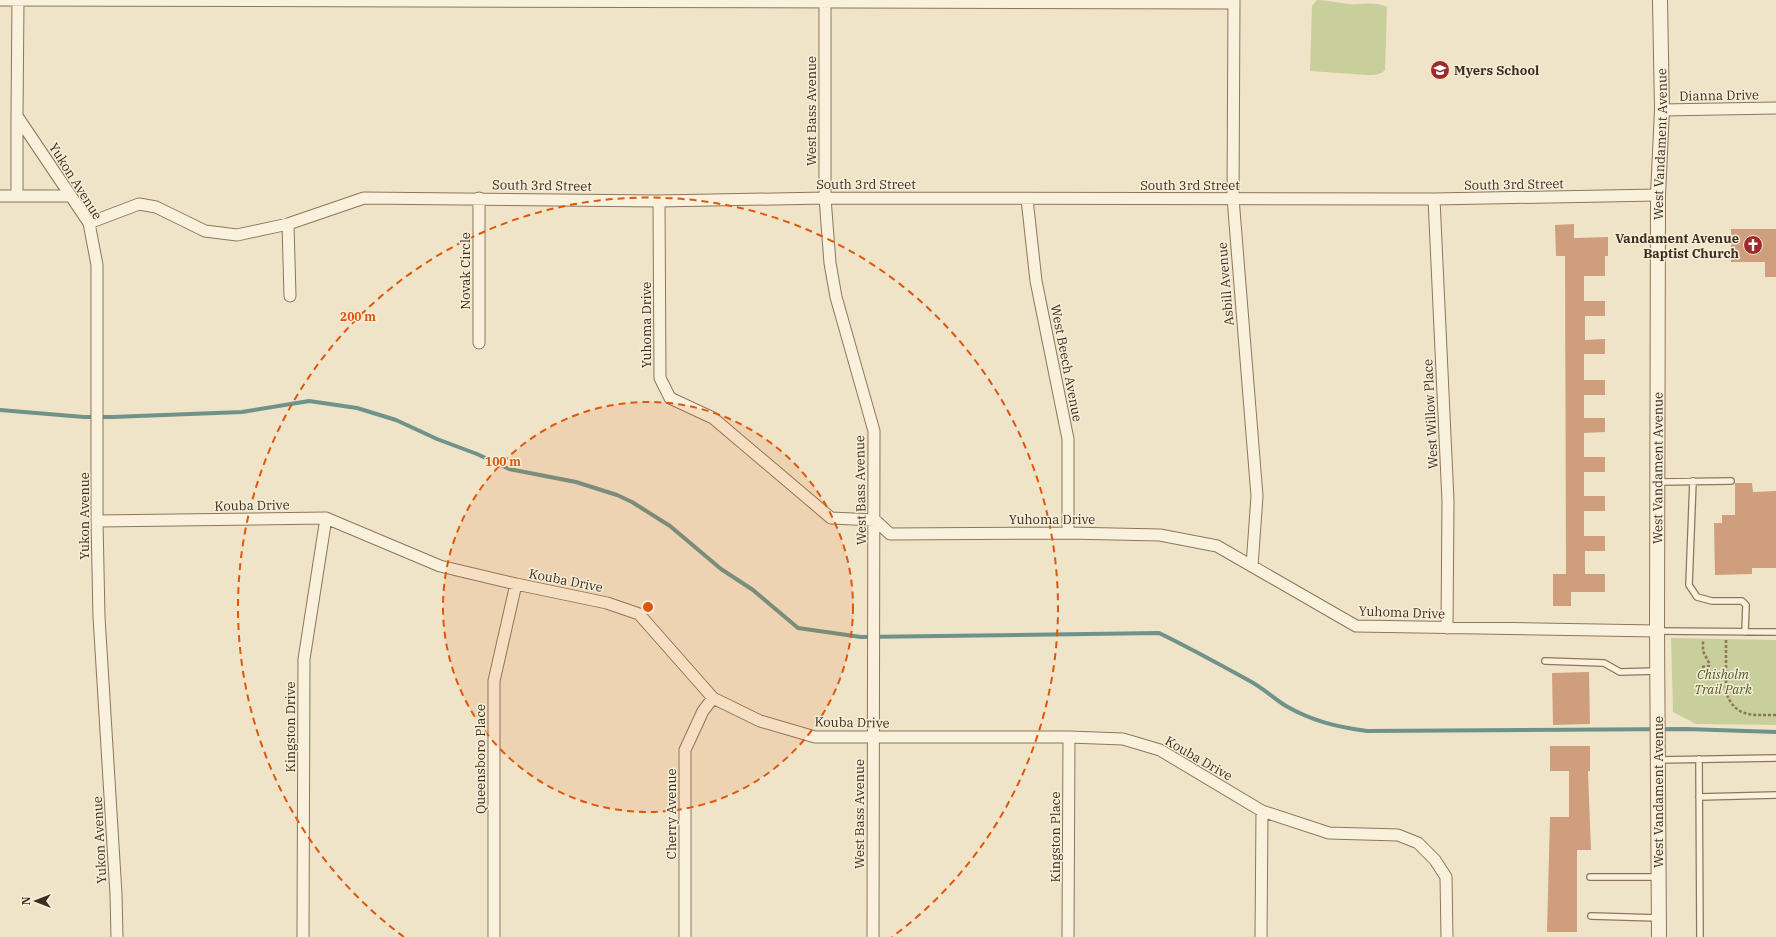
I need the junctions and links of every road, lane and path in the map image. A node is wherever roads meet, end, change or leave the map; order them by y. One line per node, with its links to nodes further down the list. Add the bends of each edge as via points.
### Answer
1 (0, 0): 2 (street)
2 (18, 0): 4 (street); 8 (street)
3 (1660, 0): 7 (street, West Vandament Avenue)
4 (825, 1): 5 (street); 14 (street, West Bass Avenue)
5 (1234, 1): 15 (street, Asbill Avenue)
6 (1776, 108): 7 (street, Dianna Drive)
7 (1662, 110): 9 (street, West Vandament Avenue)
8 (17, 116): 11 (street); 12 (street, Yukon Avenue)
9 (1658, 195): 17 (street, South 3rd Street); 24 (street, West Vandament Avenue)
10 (0, 196): 11 (street)
11 (17, 196): 12 (street)
12 (70, 196): 19 (street, Yukon Avenue)
13 (480, 198): 18 (street, South 3rd Street); 20 (street, South 3rd Street, via 364,198); 22 (street, Novak Circle)
14 (825, 198): 16 (street, South 3rd Street); 18 (street, South 3rd Street); 27 (street, West Bass Avenue, via 830,263 836,297 874,431)
15 (1233, 198): 16 (street, South 3rd Street); 17 (street, South 3rd Street); 30 (street, Asbill Avenue, via 1256,496)
16 (1027, 199): 29 (street, West Beech Avenue, via 1036,281 1068,439)
17 (1434, 200): 32 (street, West Willow Place, via 1448,501)
18 (659, 201): 27 (street, Yuhoma Drive, via 660,378 670,398 713,418 831,518)
19 (89, 223): 20 (street, South 3rd Street, via 139,204 156,206 205,231 237,235); 28 (street, Yukon Avenue, via 97,264)
20 (288, 224): 21 (street)
21 (290, 296)
22 (479, 343)
23 (1731, 481): 25 (lane)
24 (1658, 482): 25 (lane); 33 (street, West Vandament Avenue)
25 (1693, 482): 35 (lane, via 1689,585 1697,597 1712,601 1742,601 1746,605)
26 (326, 518): 28 (street, Kouba Drive); 31 (street, Kouba Drive, via 440,566); 56 (street, Kingston Drive, via 304,659)
27 (875, 520): 29 (street, Yuhoma Drive, via 890,534); 43 (street, West Bass Avenue)
28 (97, 521): 55 (street, Yukon Avenue, via 99,617)
29 (1068, 533): 30 (street, Yuhoma Drive, via 1160,535 1217,546)
30 (1252, 566): 32 (street, Yuhoma Drive, via 1356,626)
31 (516, 584): 41 (street, Kouba Drive, via 607,603 639,614); 57 (street, Queensboro Place, via 494,681)
32 (1447, 628): 33 (street, Yuhoma Drive)
33 (1657, 631): 34 (lane); 40 (street, West Vandament Avenue)
34 (1726, 632): 35 (lane); 42 (path, via 1728,700 1733,707 1746,714)
35 (1745, 632): 36 (lane)
36 (1776, 632)
37 (1703, 640): 39 (path, via 1703,651 1709,666)
38 (1545, 661): 40 (lane, via 1604,663 1620,672)
39 (1702, 667)
40 (1657, 671): 47 (street, West Vandament Avenue)
41 (713, 698): 43 (street, Kouba Drive, via 760,721 815,737); 58 (street, Cherry Avenue, via 703,712 685,750)
42 (1776, 715)
43 (874, 737): 44 (street, Kouba Drive); 59 (street, West Bass Avenue)
44 (1069, 737): 50 (street, Kouba Drive, via 1123,739 1160,750); 60 (street, Kingston Place)
45 (1776, 758): 46 (lane)
46 (1699, 759): 47 (lane); 49 (lane)
47 (1658, 760): 52 (street, West Vandament Avenue)
48 (1776, 795): 49 (lane)
49 (1699, 797): 64 (lane)
50 (1262, 811): 61 (street); 62 (street, Kouba Drive, via 1329,833 1398,834 1418,843 1435,860 1446,877)
51 (1590, 877): 52 (lane)
52 (1658, 877): 54 (street, West Vandament Avenue)
53 (1591, 916): 54 (lane)
54 (1659, 918): 63 (street, West Vandament Avenue)
55 (117, 937)
56 (303, 937)
57 (494, 937)
58 (685, 937)
59 (874, 937)
60 (1068, 937)
61 (1261, 937)
62 (1447, 937)
63 (1659, 937)
64 (1700, 937)

